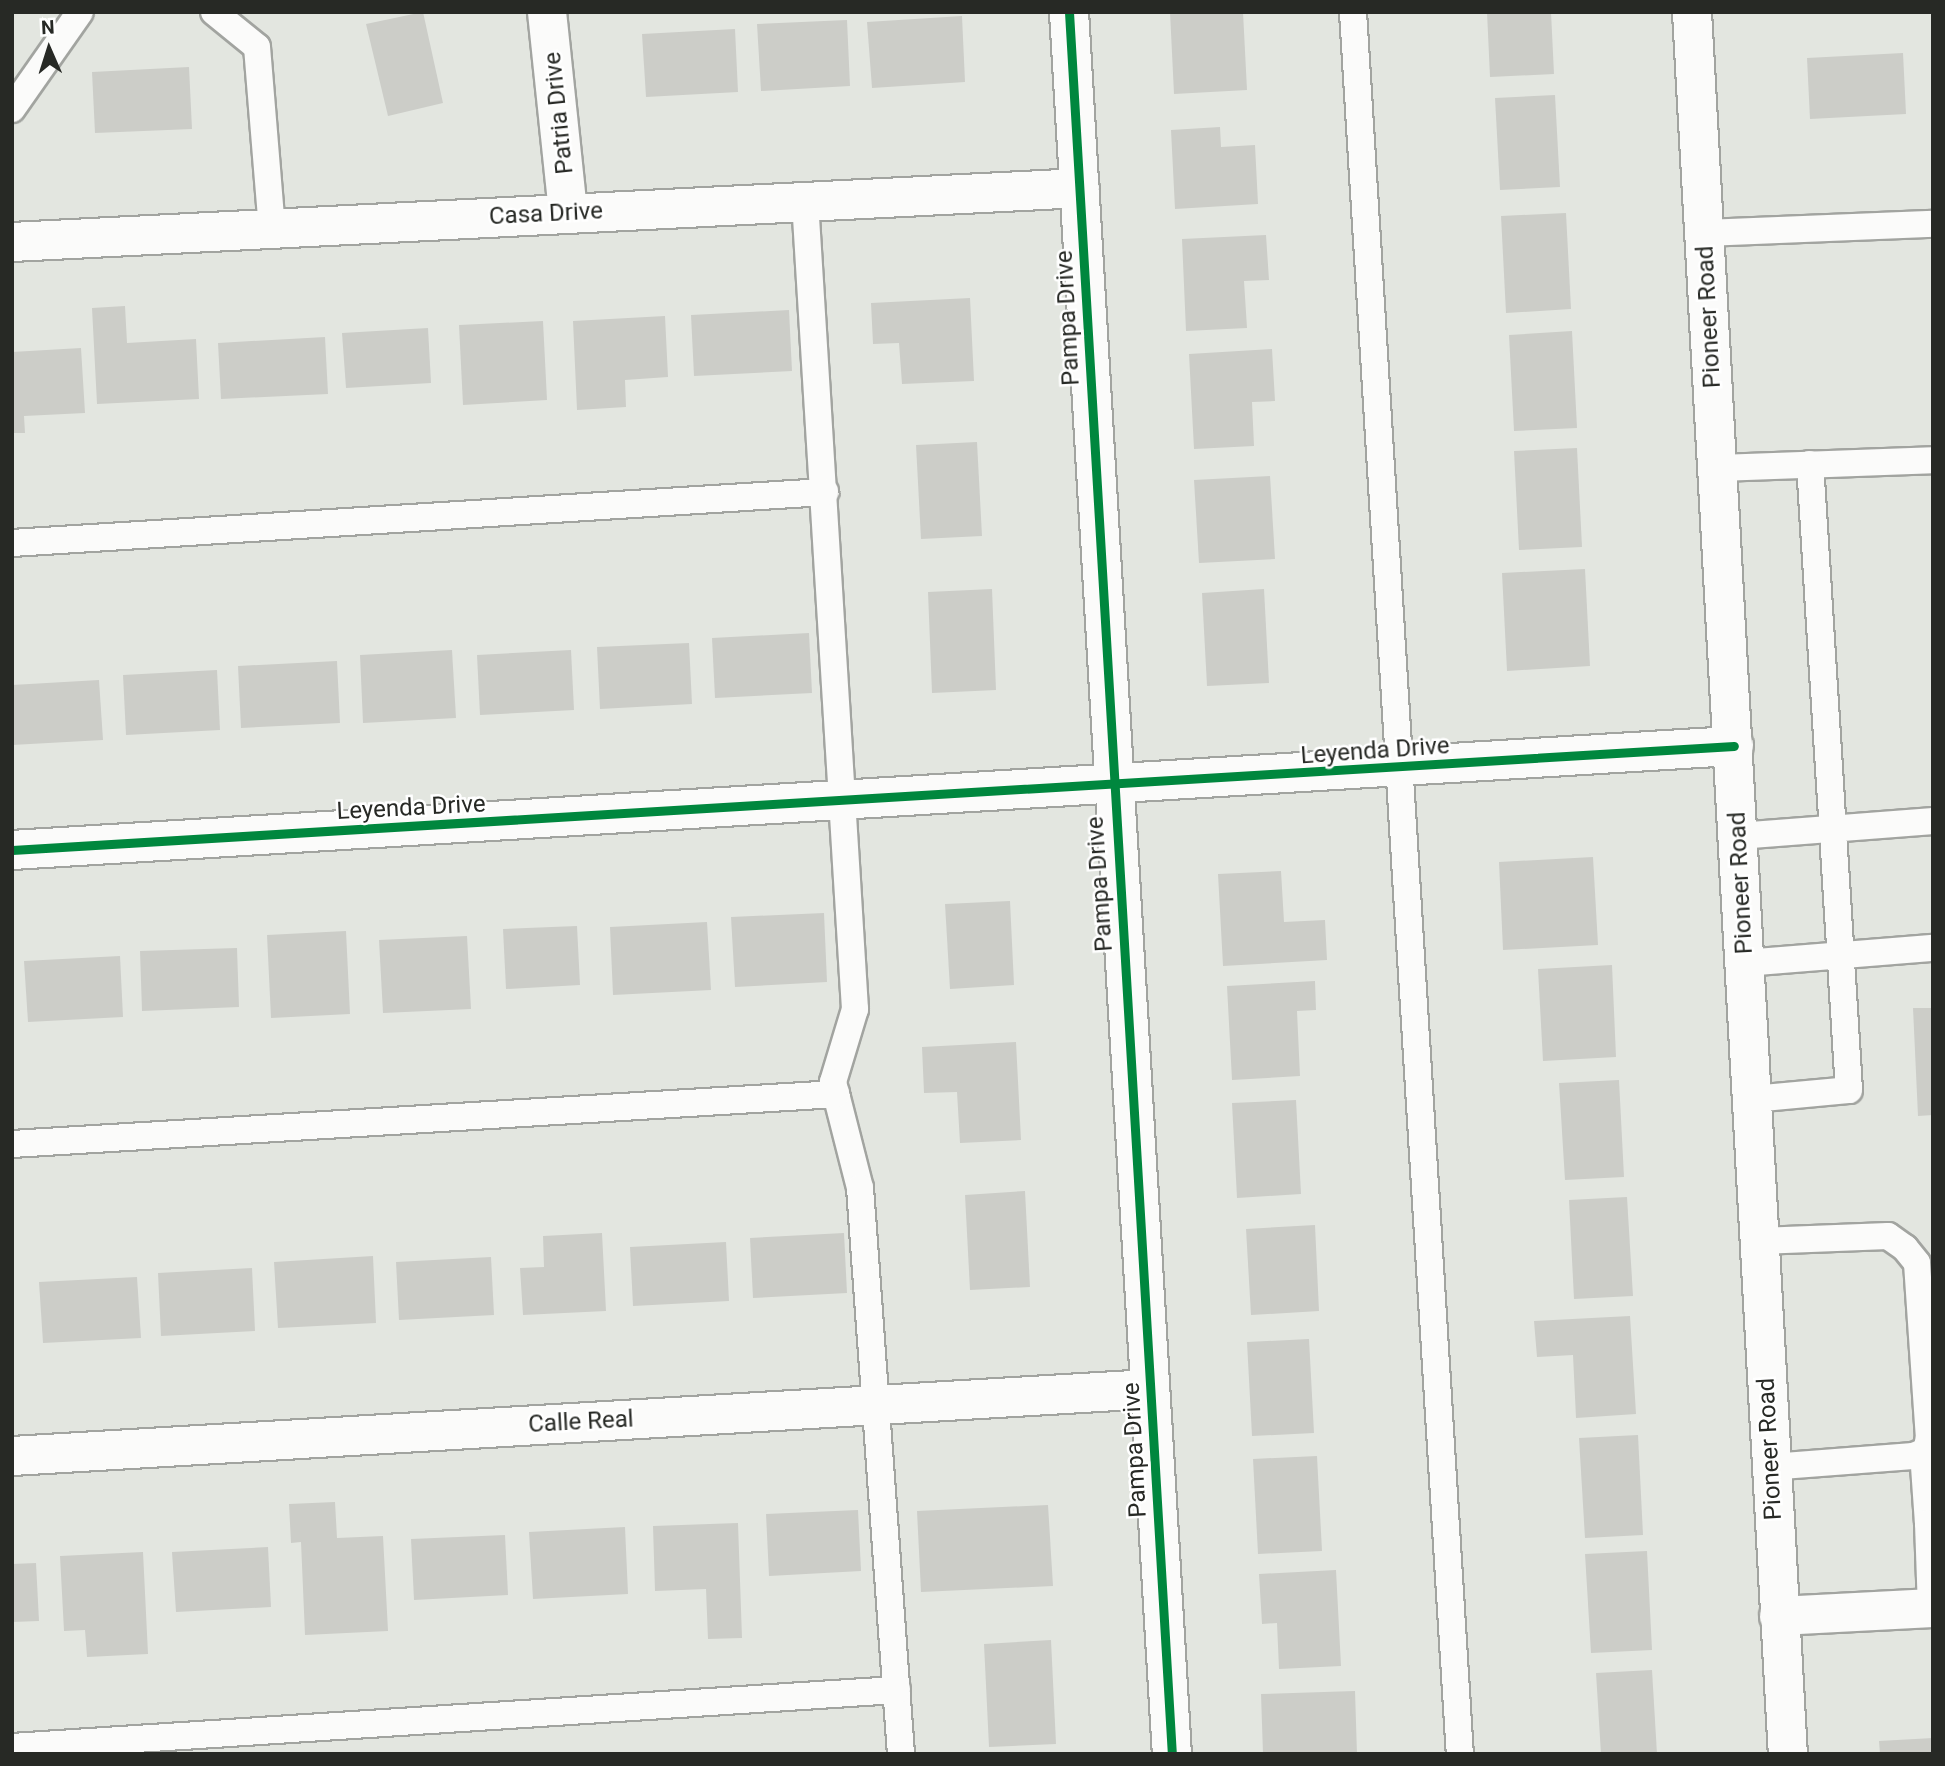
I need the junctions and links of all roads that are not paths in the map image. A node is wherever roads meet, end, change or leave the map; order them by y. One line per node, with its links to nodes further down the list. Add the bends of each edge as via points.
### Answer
1 (80, 12): 7 (lane)
2 (214, 12): 12 (lane, via 257,47)
3 (547, 12): 10 (street, Patria Drive)
4 (1069, 12): 8 (street, Pampa Drive)
5 (1353, 12): 21 (lane)
6 (1692, 12): 13 (street, Pioneer Road)
7 (12, 109)
8 (1080, 188): 9 (street, Casa Drive); 22 (street, Pampa Drive)
9 (805, 201): 10 (street, Casa Drive); 18 (lane)
10 (568, 213): 12 (street, Casa Drive)
11 (1933, 224): 13 (lane)
12 (272, 229): 14 (street, Casa Drive)
13 (1705, 233): 17 (street, Pioneer Road)
14 (12, 242)
15 (1933, 460): 16 (lane)
16 (1810, 464): 17 (lane); 25 (lane)
17 (1718, 468): 20 (street, Pioneer Road)
18 (825, 492): 19 (lane); 23 (lane)
19 (12, 543)
20 (1734, 747): 21 (street, Leyenda Drive); 26 (street, Pioneer Road)
21 (1400, 768): 22 (street, Leyenda Drive); 47 (lane)
22 (1113, 787): 23 (street, Leyenda Drive); 35 (street, Pampa Drive)
23 (845, 804): 27 (street, Leyenda Drive); 31 (lane, via 855,1009 833,1082)
24 (1933, 821): 25 (lane)
25 (1835, 828): 26 (lane); 29 (lane)
26 (1738, 836): 30 (street, Pioneer Road)
27 (12, 850)
28 (1933, 948): 29 (lane)
29 (1842, 956): 30 (lane); 32 (lane, via 1849,1090)
30 (1745, 963): 32 (street, Pioneer Road)
31 (836, 1094): 33 (lane); 36 (lane, via 860,1188)
32 (1752, 1099): 34 (street, Pioneer Road)
33 (12, 1144)
34 (1759, 1241): 37 (lane, via 1888,1236 1917,1263 1929,1437); 39 (street, Pioneer Road)
35 (1150, 1389): 36 (street, Calle Real); 46 (street, Pampa Drive)
36 (878, 1404): 38 (street, Calle Real); 43 (lane)
37 (1923, 1452): 39 (lane); 40 (lane)
38 (12, 1455)
39 (1771, 1467): 42 (street, Pioneer Road)
40 (1930, 1523): 41 (lane)
41 (1932, 1608): 42 (street)
42 (1779, 1616): 48 (street, Pioneer Road)
43 (897, 1690): 44 (lane); 45 (lane)
44 (12, 1747)
45 (901, 1754)
46 (1172, 1754)
47 (1460, 1754)
48 (1788, 1754)

